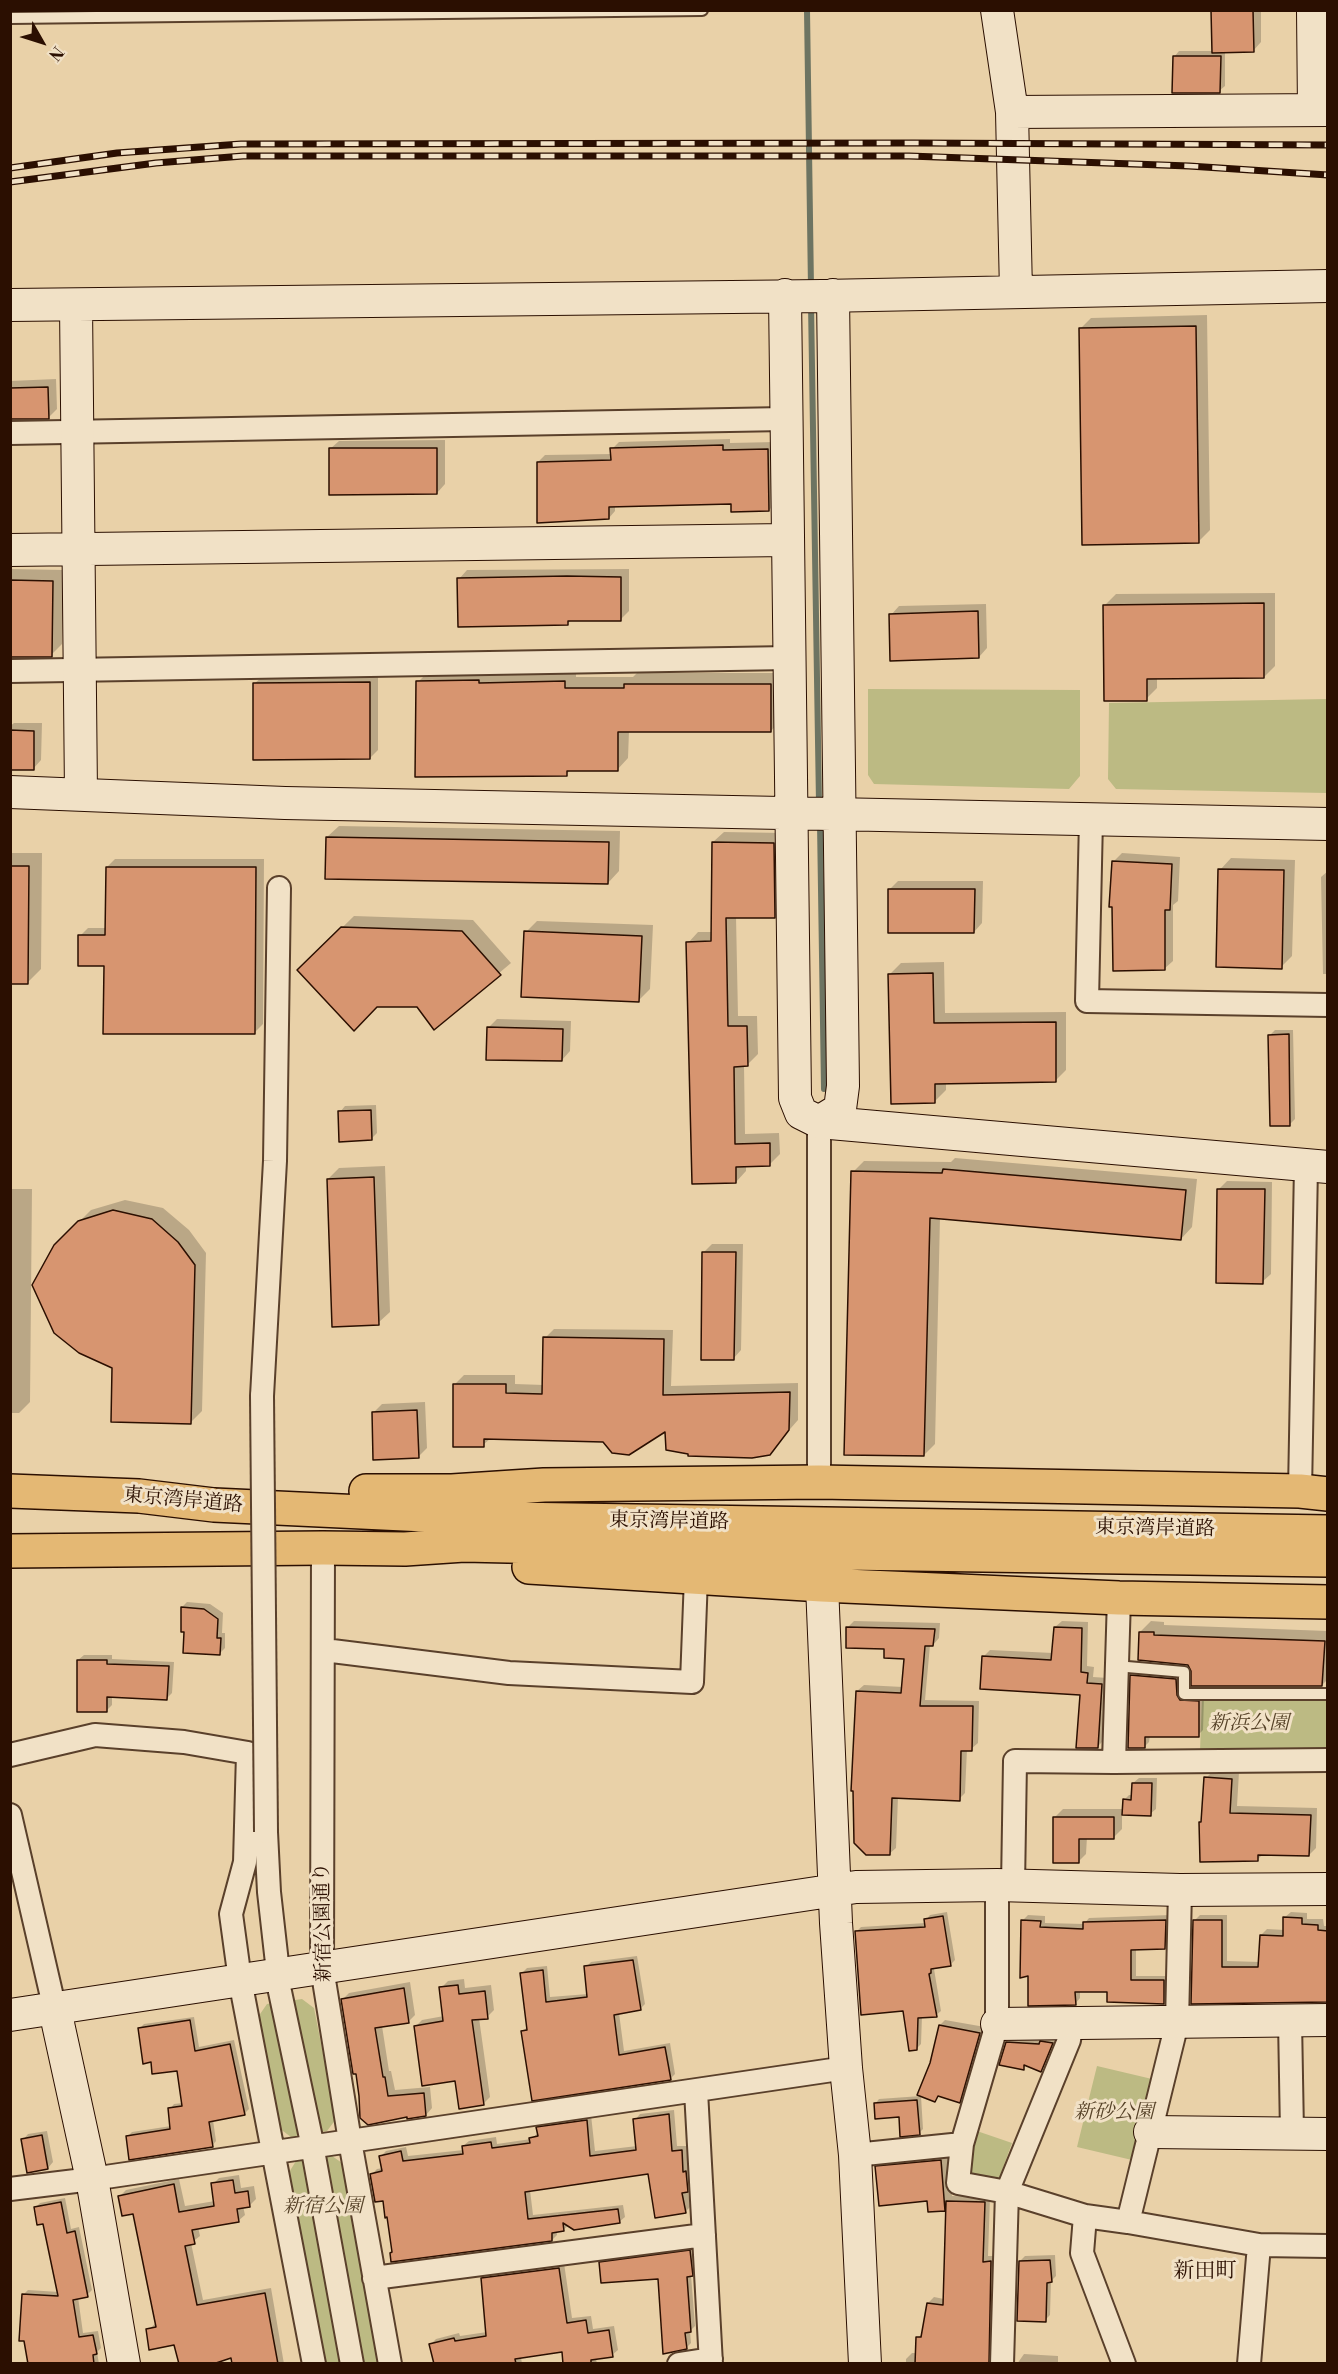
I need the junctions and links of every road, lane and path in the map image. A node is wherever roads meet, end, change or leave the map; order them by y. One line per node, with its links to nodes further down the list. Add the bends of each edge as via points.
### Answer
1 (702, 10): 4 (lane)
2 (997, 10): 6 (street)
3 (1313, 10): 5 (street)
4 (10, 18)
5 (1321, 110): 6 (street)
6 (1012, 112): 8 (street)
7 (1328, 286): 8 (street)
8 (1017, 292): 9 (street)
9 (810, 295): 10 (street); 12 (street); 24 (street)
10 (76, 305): 11 (street); 14 (street)
11 (10, 306)
12 (785, 419): 14 (street); 15 (street)
13 (10, 433): 14 (street)
14 (77, 433): 16 (street)
15 (787, 540): 16 (street); 18 (street)
16 (79, 549): 17 (street); 20 (street)
17 (10, 550)
18 (789, 658): 20 (street); 23 (street)
19 (10, 671): 20 (street)
20 (81, 671): 22 (street)
21 (10, 792): 22 (street)
22 (81, 794): 23 (street, via 285,803)
23 (791, 812): 24 (street); 29 (street, via 795,1098 801,1113)
24 (839, 815): 25 (street); 29 (street, via 843,1086 840,1109)
25 (1091, 819): 26 (street); 28 (street, via 1088,1001)
26 (1328, 824)
27 (279, 888): 56 (street, bridge, via 275,1161 262,1396 266,1832)
28 (1328, 1005)
29 (819, 1122): 30 (street); 31 (street)
30 (1317, 1166): 33 (street)
31 (819, 1482): 33 (highway); 34 (highway, via 544,1485 452,1491 215,1489)
32 (10, 1491): 34 (highway, 東京湾岸道路)
33 (1314, 1492)
34 (139, 1496): 35 (highway, 東京湾岸道路, via 214,1505 510,1519)
35 (1328, 1532)
36 (323, 1548): 37 (highway, 東京湾岸道路); 38 (highway, 東京湾岸道路); 44 (street, 新宿公園通り)
37 (405, 1549): 39 (highway, 東京湾岸道路, via 464,1545); 40 (highway, via 460,1562)
38 (10, 1551)
39 (1328, 1560)
40 (696, 1577): 41 (highway); 44 (street, via 692,1682 509,1672)
41 (822, 1585): 42 (highway); 55 (street)
42 (1119, 1598): 43 (highway); 45 (street)
43 (1328, 1602)
44 (324, 1650): 57 (street, 新宿公園通り)
45 (1116, 1666): 46 (lane, via 1184,1672 1184,1694); 49 (street)
46 (1328, 1694)
47 (10, 1755): 58 (street, via 95,1735 184,1742 248,1753 245,1862 231,1914)
48 (1328, 1760): 49 (street)
49 (1114, 1762): 52 (street, via 1015,1761)
50 (10, 1815): 51 (street)
51 (13, 1840): 60 (street)
52 (1005, 1885): 54 (street); 55 (street, via 856,1887); 66 (street)
53 (1328, 1889): 54 (street)
54 (1180, 1890): 65 (street)
55 (836, 1891): 57 (street); 67 (street)
56 (277, 1963)
57 (322, 1968): 58 (street); 72 (street, 新宿公園通り)
58 (240, 1980): 60 (street); 74 (street)
59 (279, 1987): 88 (street)
60 (55, 2010): 61 (street); 76 (street)
61 (10, 2016)
62 (1290, 2020): 63 (street); 65 (street); 70 (street)
63 (1328, 2020)
64 (1072, 2022): 65 (street); 66 (street); 78 (street, via 1069,2040)
65 (1177, 2023): 69 (street)
66 (997, 2024): 73 (street)
67 (846, 2068): 68 (street); 75 (street)
68 (696, 2091): 72 (street); 81 (street)
69 (1150, 2132): 70 (street); 80 (street)
70 (1292, 2133): 71 (street)
71 (1328, 2134)
72 (350, 2141): 74 (street); 84 (street, 新宿公園通り)
73 (962, 2144): 75 (street); 78 (street, via 958,2183)
74 (275, 2152): 76 (street); 87 (street)
75 (855, 2155): 91 (street)
76 (92, 2179): 77 (street); 86 (street)
77 (10, 2189)
78 (1007, 2192): 79 (street); 92 (street)
79 (1085, 2216): 80 (street); 93 (street, via 1082,2253)
80 (1128, 2222): 82 (street)
81 (704, 2235): 84 (street); 85 (street)
82 (1259, 2245): 83 (street); 94 (street)
83 (1328, 2246)
84 (374, 2278): 89 (street, 新宿公園通り)
85 (711, 2361): 90 (street)
86 (124, 2364)
87 (314, 2364)
88 (352, 2364)
89 (390, 2364)
90 (679, 2364)
91 (865, 2364)
92 (1002, 2364)
93 (1124, 2364)
94 (1249, 2364)

